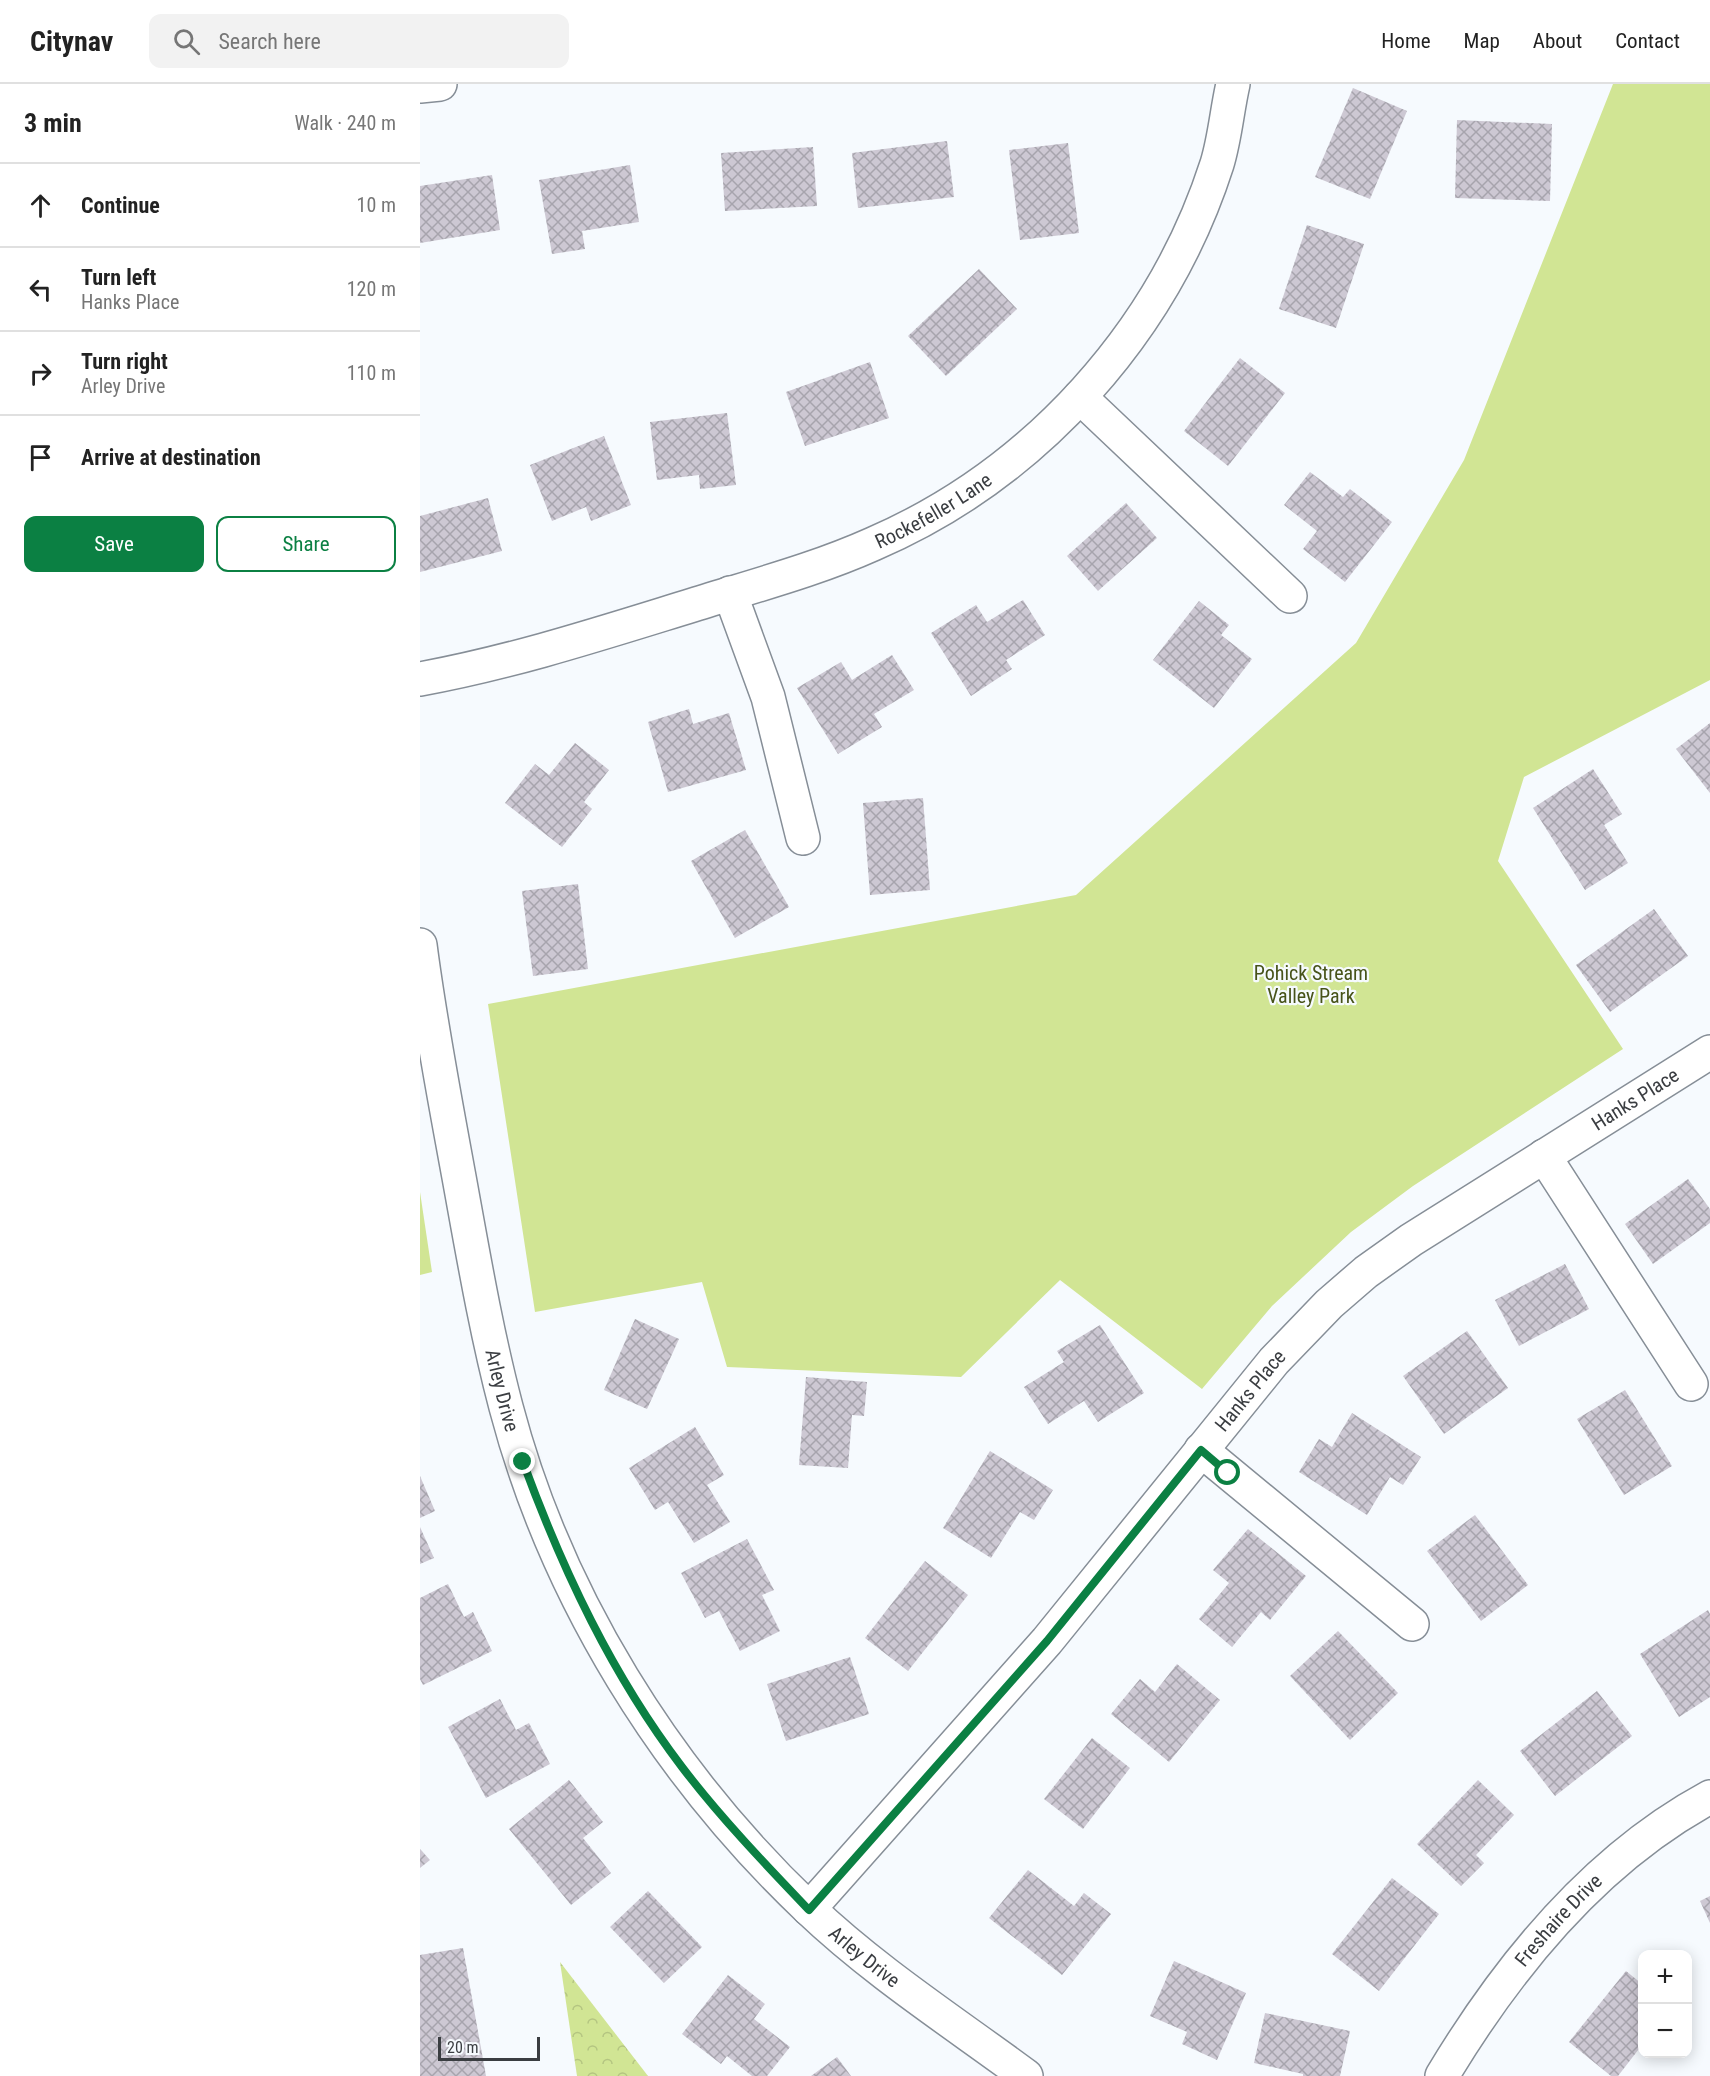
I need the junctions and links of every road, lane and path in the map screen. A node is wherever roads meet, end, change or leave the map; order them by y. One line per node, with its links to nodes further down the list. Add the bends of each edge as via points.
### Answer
1 (440, 84): 3 (street)
2 (1226, 85): 4 (street, Rockefeller Lane, via 1218,162 1191,233 1147,313)
3 (420, 86)
4 (1080, 398): 5 (street, Rockefeller Lane, via 1037,440 939,511 874,544); 6 (street)
5 (730, 593): 7 (street, Rockefeller Lane, via 477,669); 8 (street, via 768,697)
6 (1290, 596)
7 (420, 679)
8 (803, 838)
9 (420, 945): 16 (street, Arley Drive, via 485,1322 506,1410 548,1531 609,1656 644,1713 683,1768)
10 (1710, 1053): 11 (street, Hanks Place)
11 (1544, 1156): 12 (street); 13 (street, Hanks Place, via 1411,1240 1336,1297 1274,1361)
12 (1691, 1384)
13 (1201, 1450): 14 (street); 16 (street, Hanks Place, via 1047,1641)
14 (1412, 1624)
15 (1710, 1797): 18 (street, Freshaire Drive, via 1668,1822 1591,1885 1528,1951 1472,2025)
16 (809, 1910): 17 (street, Arley Drive)
17 (1026, 2076)
18 (1442, 2076)

